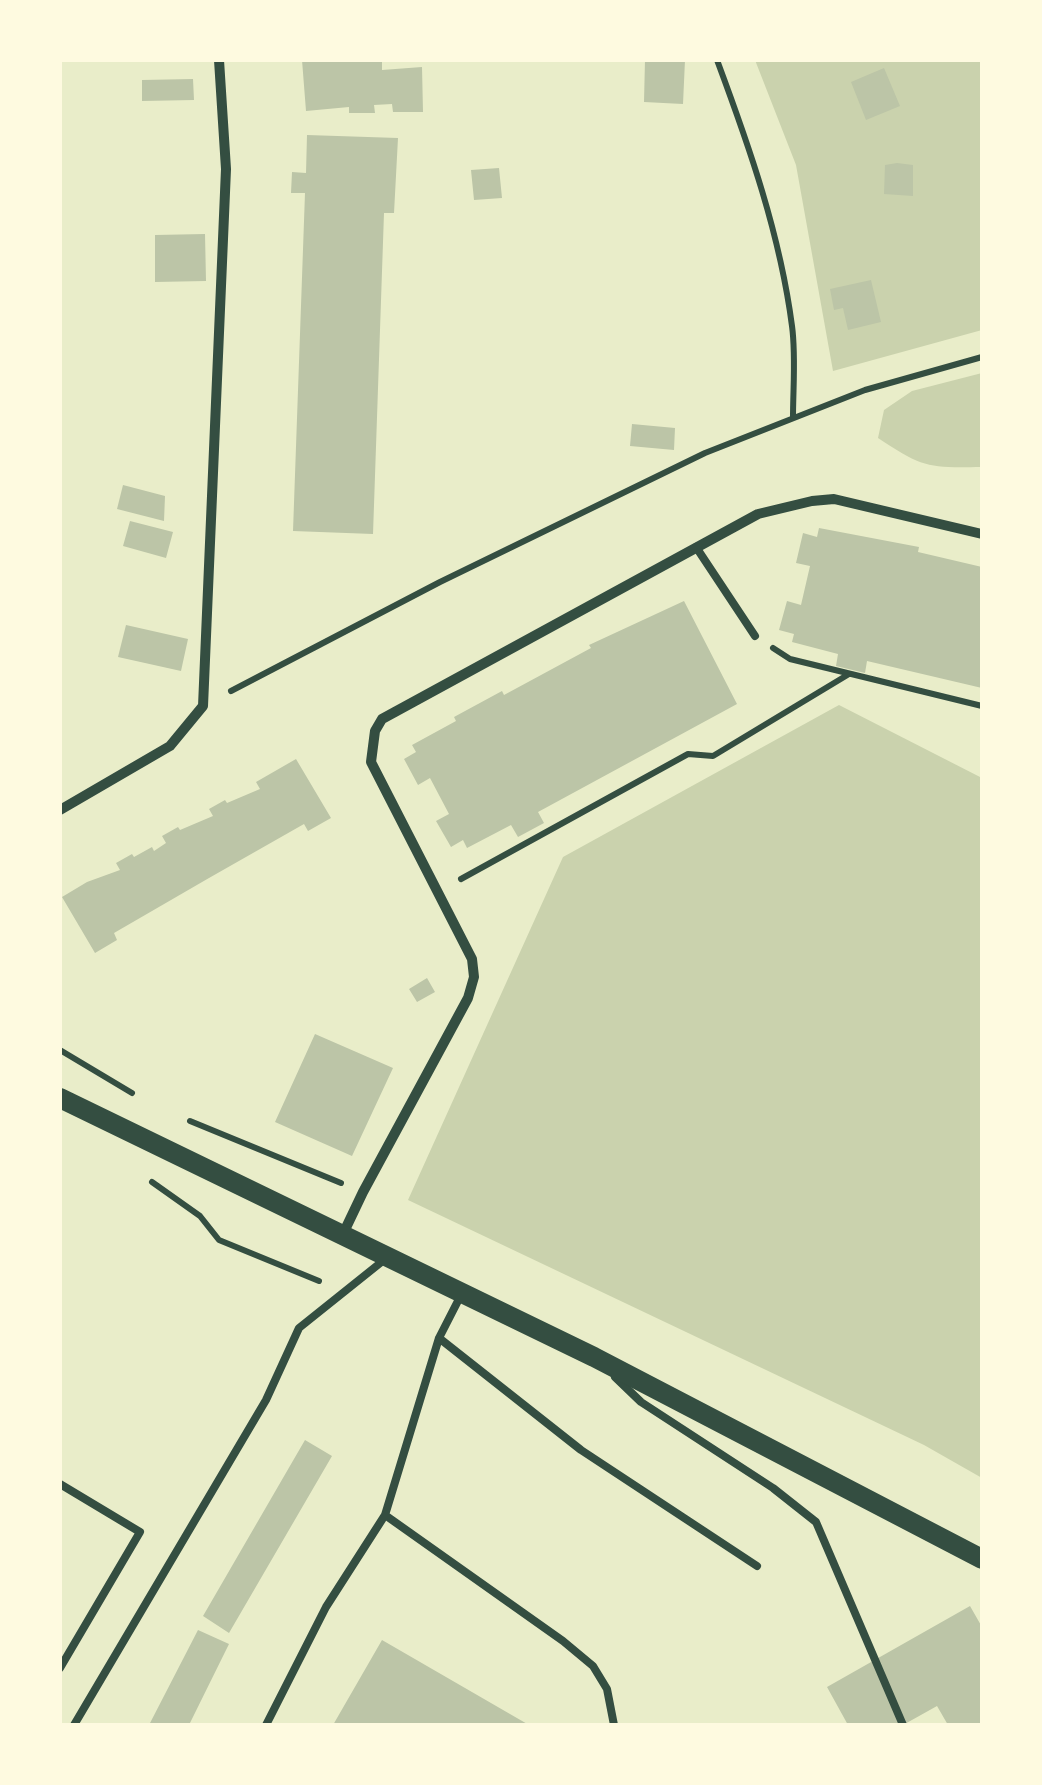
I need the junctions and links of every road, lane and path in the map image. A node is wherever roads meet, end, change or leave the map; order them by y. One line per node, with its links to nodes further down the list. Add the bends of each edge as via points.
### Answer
1 (219, 60): 10 (street, via 226,169)
2 (717, 60): 4 (path, via 777,247 792,329)
3 (982, 357): 4 (path)
4 (793, 418): 10 (path, via 704,453)
5 (982, 534): 6 (street, via 834,499 758,514)
6 (696, 547): 7 (lane); 13 (street, via 382,718 371,762)
7 (755, 636)
8 (790, 659): 9 (path)
9 (849, 674): 11 (path); 13 (path, via 713,756 688,754)
10 (203, 706): 12 (street, via 170,746)
11 (982, 706)
12 (60, 810)
13 (438, 892): 16 (street, via 472,958 474,976)
14 (60, 1098): 17 (main road)
15 (174, 1114): 16 (path)
16 (362, 1192): 17 (street)
17 (343, 1234): 18 (main road)
18 (389, 1256): 19 (main road); 27 (lane, via 299,1328 266,1400)
19 (462, 1291): 20 (lane); 21 (main road)
20 (439, 1338): 23 (lane); 25 (lane, via 581,1450)
21 (594, 1357): 24 (main road); 30 (lane, via 642,1402 816,1522)
22 (60, 1484): 26 (lane, via 140,1532)
23 (385, 1515): 28 (lane, via 326,1607); 29 (lane, via 593,1666 607,1689)
24 (982, 1560)
25 (757, 1566)
26 (60, 1668)
27 (74, 1725)
28 (266, 1725)
29 (614, 1725)
30 (903, 1725)

